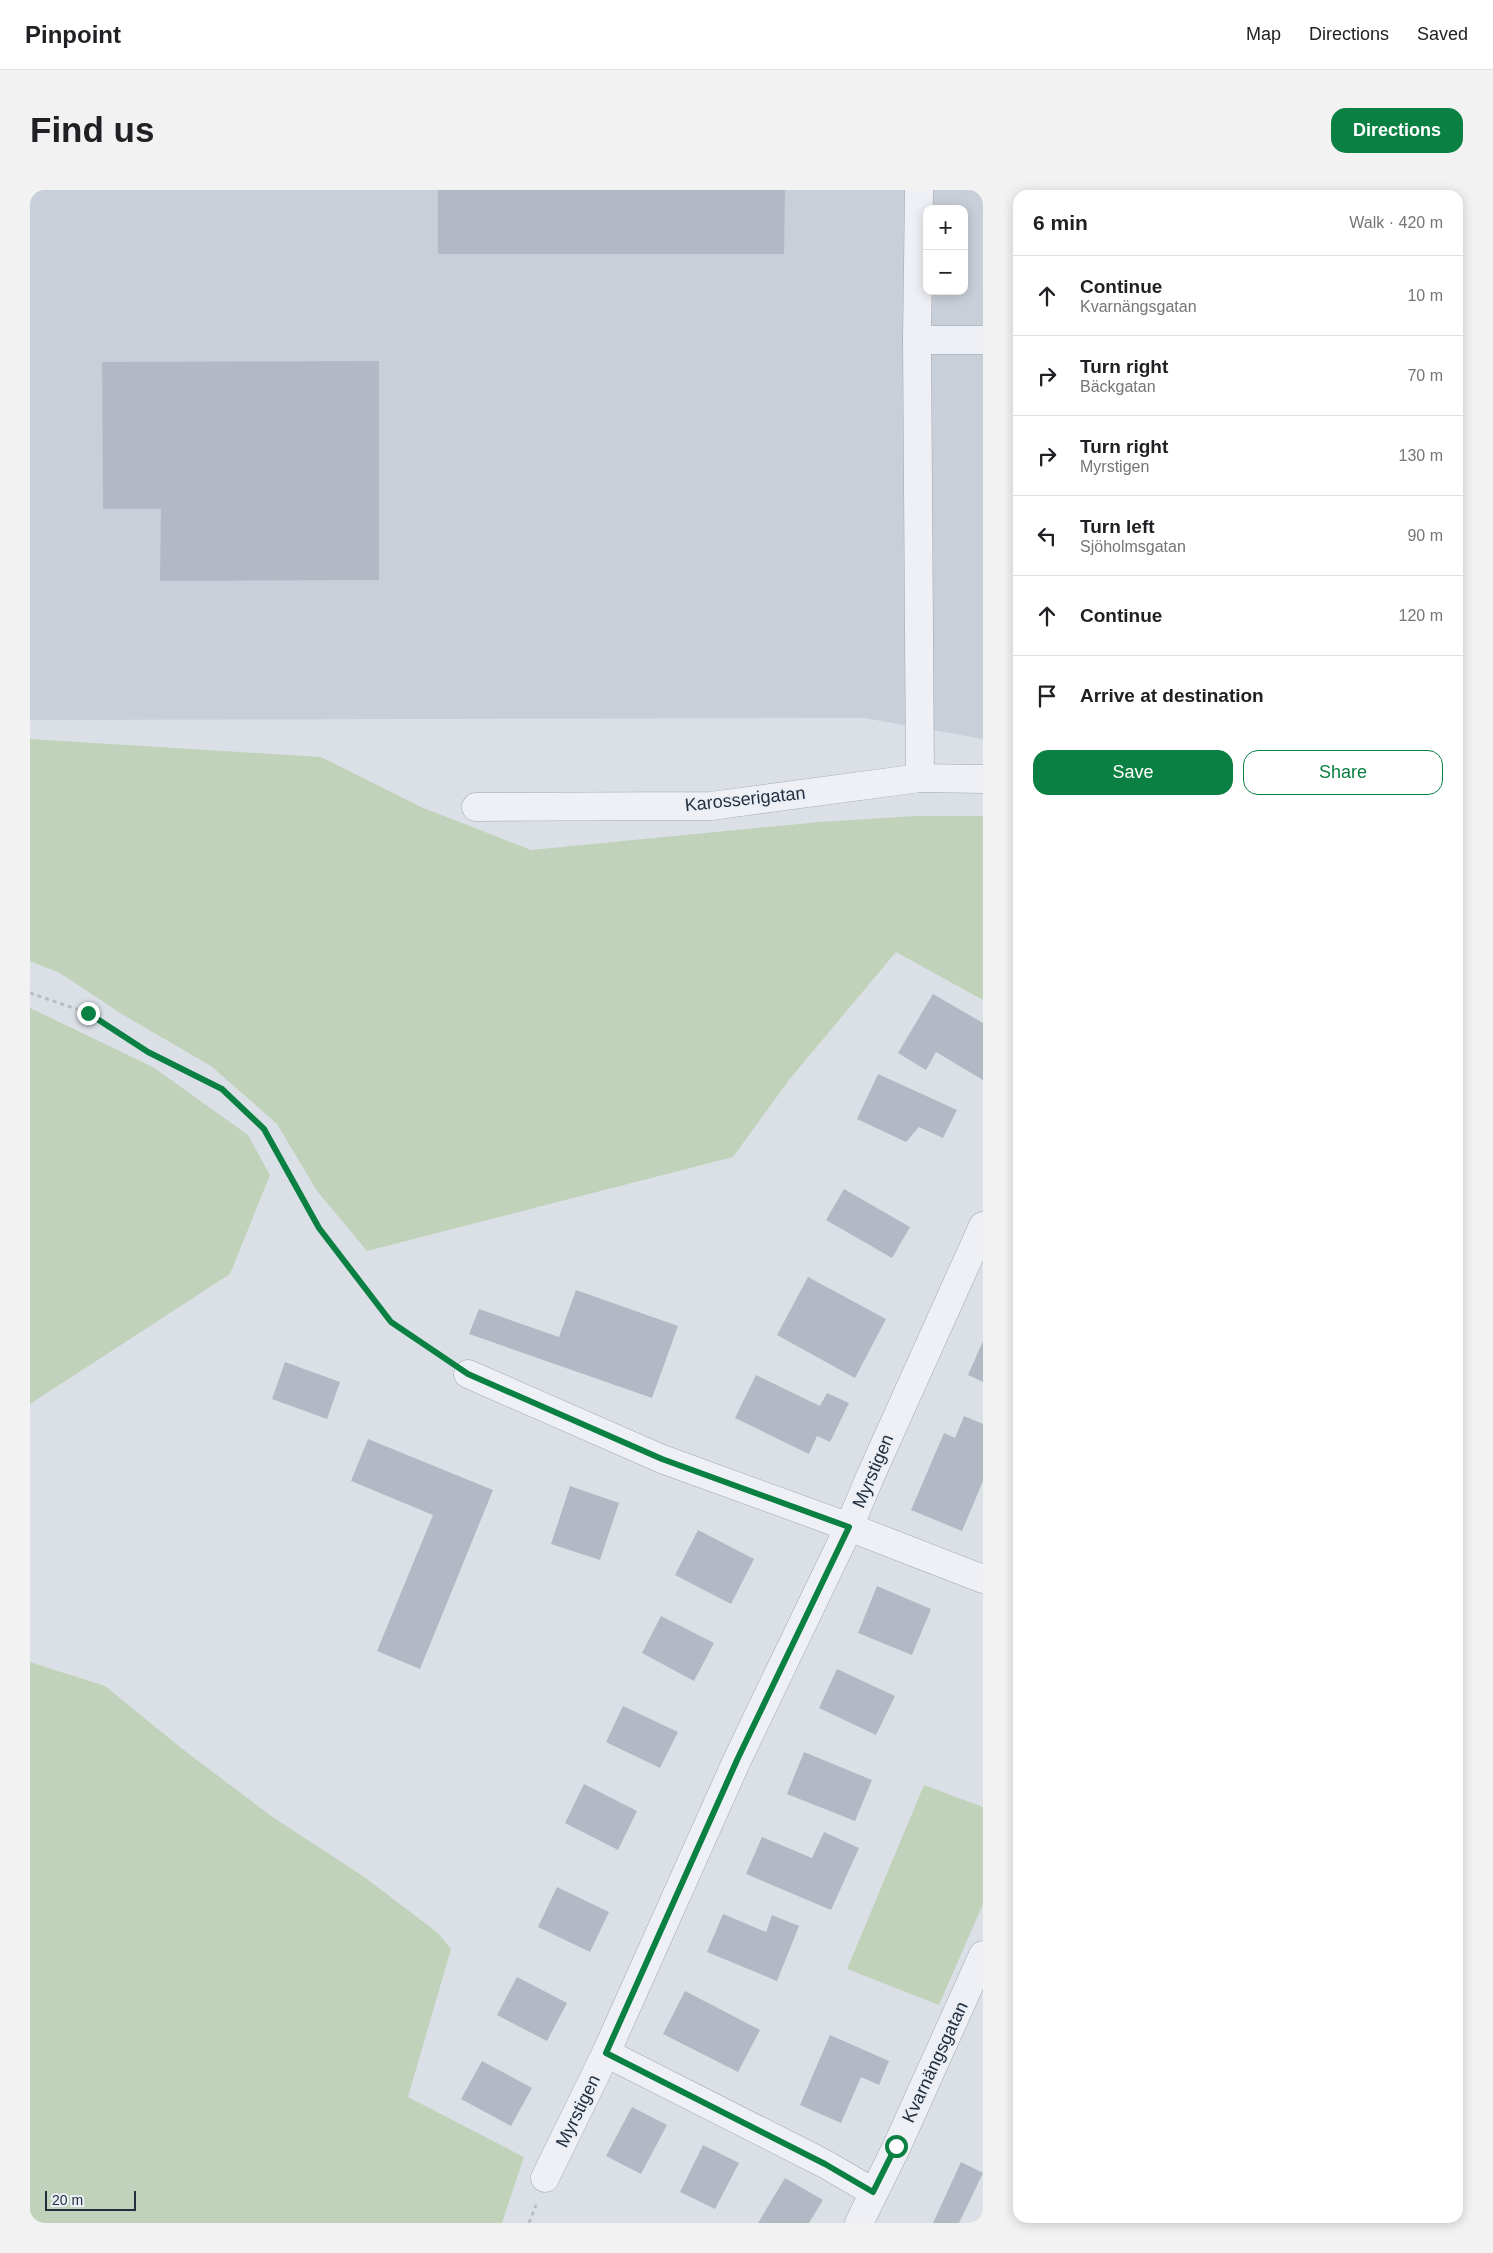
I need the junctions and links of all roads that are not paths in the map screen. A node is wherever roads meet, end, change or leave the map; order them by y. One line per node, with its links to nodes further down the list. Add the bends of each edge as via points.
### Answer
1 (919, 190): 2 (street)
2 (917, 340): 3 (street); 4 (street)
3 (983, 340)
4 (920, 778): 5 (street, Karosserigatan); 6 (street, Karosserigatan, via 711,806)
5 (983, 778)
6 (476, 807)
7 (983, 1226): 9 (street, Myrstigen)
8 (468, 1374): 9 (street, via 662,1459)
9 (849, 1527): 10 (street); 12 (street, Myrstigen, via 738,1758)
10 (983, 1579)
11 (983, 1955): 14 (street, Kvarnängsgatan)
12 (606, 2053): 13 (street, Myrstigen); 14 (street, via 825,2164)
13 (545, 2178)
14 (873, 2192): 15 (street, Kvarnängsgatan)
15 (859, 2223)

